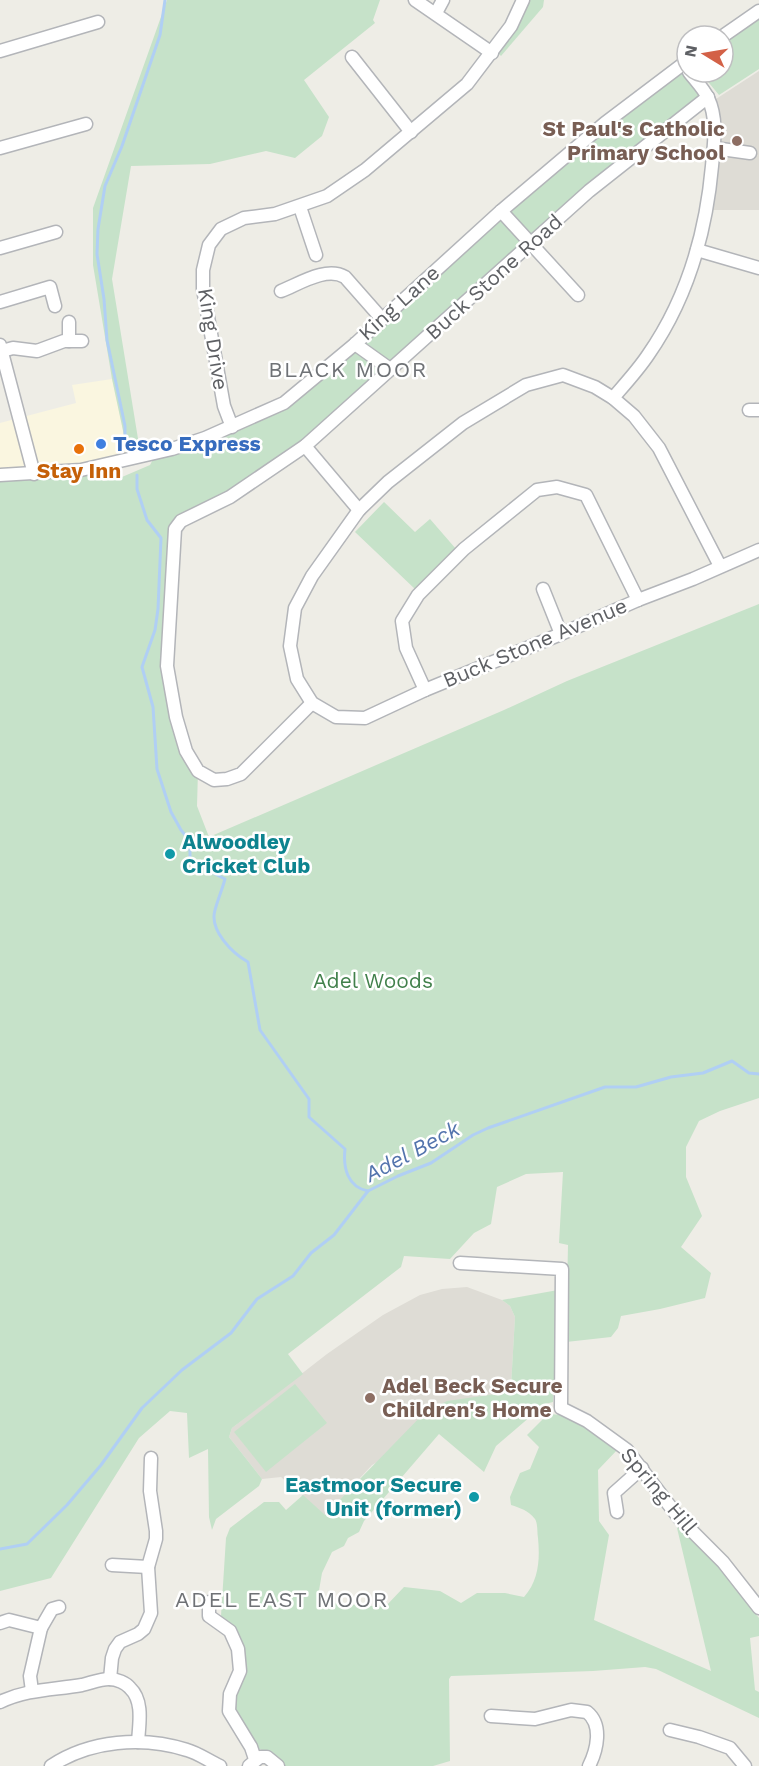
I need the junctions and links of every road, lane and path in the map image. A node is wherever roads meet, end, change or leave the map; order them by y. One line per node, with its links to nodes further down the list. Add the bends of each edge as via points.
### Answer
1 (415, 0): 5 (street)
2 (443, 0): 5 (street)
3 (523, 0): 9 (street, King Drive, via 511,26)
4 (759, 11): 7 (street)
5 (436, 13): 9 (street)
6 (98, 22): 8 (street)
7 (735, 28)
8 (0, 51)
9 (492, 52): 15 (street, King Drive, via 467,84)
10 (352, 57): 15 (street)
11 (675, 75): 20 (street, King Lane, via 605,123)
12 (698, 84): 13 (street)
13 (708, 97): 17 (street); 22 (street, Buck Stone Road, via 589,191)
14 (86, 124): 16 (street)
15 (411, 132): 19 (street, King Drive, via 327,196)
16 (0, 148)
17 (714, 148): 18 (street); 24 (street, via 707,210)
18 (750, 153)
19 (300, 207): 25 (street); 37 (street, King Drive, via 232,222 209,244 203,289 224,406)
20 (501, 211): 22 (street); 31 (street, King Lane)
21 (56, 232): 23 (street)
22 (530, 245): 28 (street); 35 (street, Buck Stone Road)
23 (0, 248)
24 (697, 250): 26 (street); 36 (street, via 671,316 648,355)
25 (316, 255)
26 (759, 268)
27 (280, 291): 31 (street, via 328,273 339,274)
28 (578, 295)
29 (0, 302): 30 (street, via 50,287)
30 (55, 306)
31 (382, 319): 33 (street, King Lane)
32 (69, 322): 34 (street, via 76,341 37,351)
33 (355, 344): 35 (street); 37 (street, King Lane, via 284,403)
34 (1, 348): 39 (street)
35 (390, 369): 38 (street, Buck Stone Road)
36 (613, 398): 41 (street, via 563,375 526,385 463,423); 43 (street, via 634,416 658,448)
37 (232, 427): 39 (street, King Lane, via 172,449 81,470)
38 (305, 446): 41 (street); 48 (street, Buck Stone Road, via 230,497 181,521 175,529 168,666 186,751 198,771 214,780 241,774)
39 (34, 474): 40 (street, King Lane)
40 (0, 475)
41 (359, 510): 48 (street, via 312,576 295,608 290,646 297,679)
42 (759, 550): 43 (street, Buck Stone Avenue)
43 (720, 566): 45 (street, Buck Stone Avenue)
44 (543, 589): 46 (street)
45 (638, 600): 46 (street, Buck Stone Avenue); 47 (street, via 586,495 557,488 537,489 464,549 418,595 402,621 406,648)
46 (561, 634): 47 (street, Buck Stone Avenue)
47 (425, 690): 48 (street, Buck Stone Avenue, via 365,718 336,717)
48 (312, 703)
49 (460, 1263): 51 (street, Spring Hill, via 562,1269 561,1408 622,1445)
50 (151, 1458): 54 (street, via 156,1539)
51 (642, 1468): 52 (street, via 614,1493); 57 (street, Spring Hill, via 679,1518 723,1562)
52 (617, 1512)
53 (112, 1565): 54 (street)
54 (148, 1567): 60 (street, via 149,1621 138,1634 120,1642 112,1658)
55 (209, 1602): 66 (street, via 209,1616 230,1631 238,1648 240,1671 230,1694 230,1711 251,1747)
56 (59, 1607): 59 (street, via 52,1609)
57 (759, 1608)
58 (0, 1623): 59 (street, via 9,1620)
59 (41, 1628): 61 (street, via 30,1676)
60 (110, 1679): 61 (street); 65 (street, via 129,1686 137,1700)
61 (32, 1690): 62 (street)
62 (0, 1702)
63 (491, 1716): 70 (street, via 535,1719 571,1710 587,1712 596,1723 597,1733)
64 (670, 1730): 71 (street, via 730,1748)
65 (138, 1742): 67 (street, via 186,1750); 68 (street, via 79,1752)
66 (252, 1763): 69 (street, via 260,1756)
67 (218, 1765)
68 (51, 1766)
69 (278, 1766)
70 (589, 1766)
71 (745, 1766)

